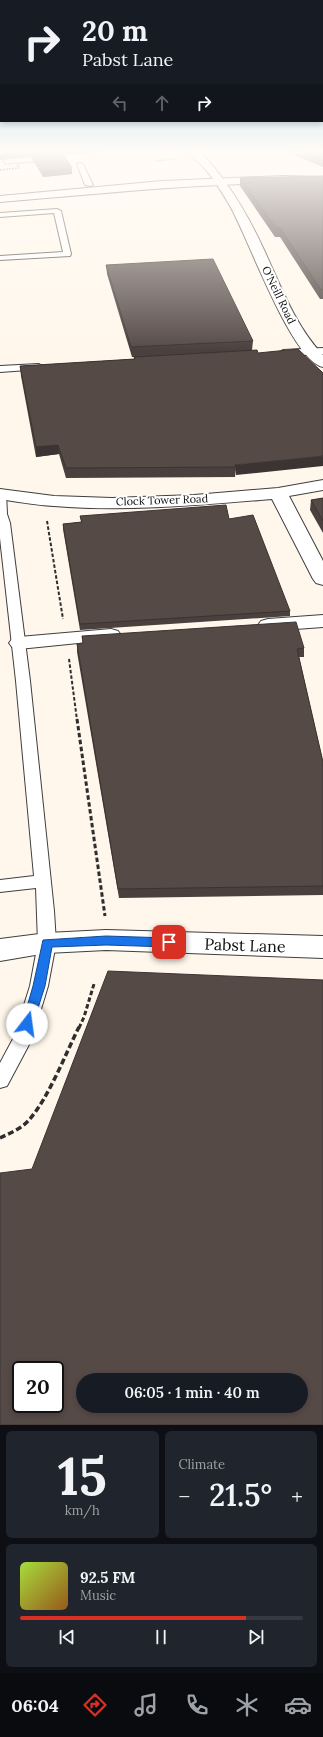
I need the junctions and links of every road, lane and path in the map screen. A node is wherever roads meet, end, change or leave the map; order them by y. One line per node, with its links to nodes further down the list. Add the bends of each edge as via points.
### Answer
1 (59, 218): 3 (lane, via 68,254)
2 (241, 218): 4 (street, O'Neill Road, via 279,298)
3 (0, 258)
4 (317, 351): 5 (lane); 6 (street, O'Neill Road)
5 (271, 354)
6 (323, 363)
7 (50, 366): 8 (lane)
8 (0, 369)
9 (323, 485): 10 (street, Clock Tower Road)
10 (278, 493): 11 (street, Clock Tower Road, via 194,500 112,502 54,501); 13 (street)
11 (0, 494): 18 (lane)
12 (46, 516): 17 (path)
13 (323, 579)
14 (323, 621): 15 (street)
15 (251, 626)
16 (128, 634): 17 (street)
17 (66, 638): 18 (street); 21 (path)
18 (19, 643): 19 (lane)
19 (43, 881): 20 (lane); 22 (lane)
20 (0, 886)
21 (106, 920)
22 (47, 943): 23 (street, Pabst Lane, via 106,940); 24 (street, Pabst Lane); 26 (lane, via 39,986 27,1024 14,1056)
23 (323, 947)
24 (0, 950)
25 (94, 984): 27 (path, via 84,1017 42,1104 24,1124)
26 (0, 1080)
27 (0, 1138)

